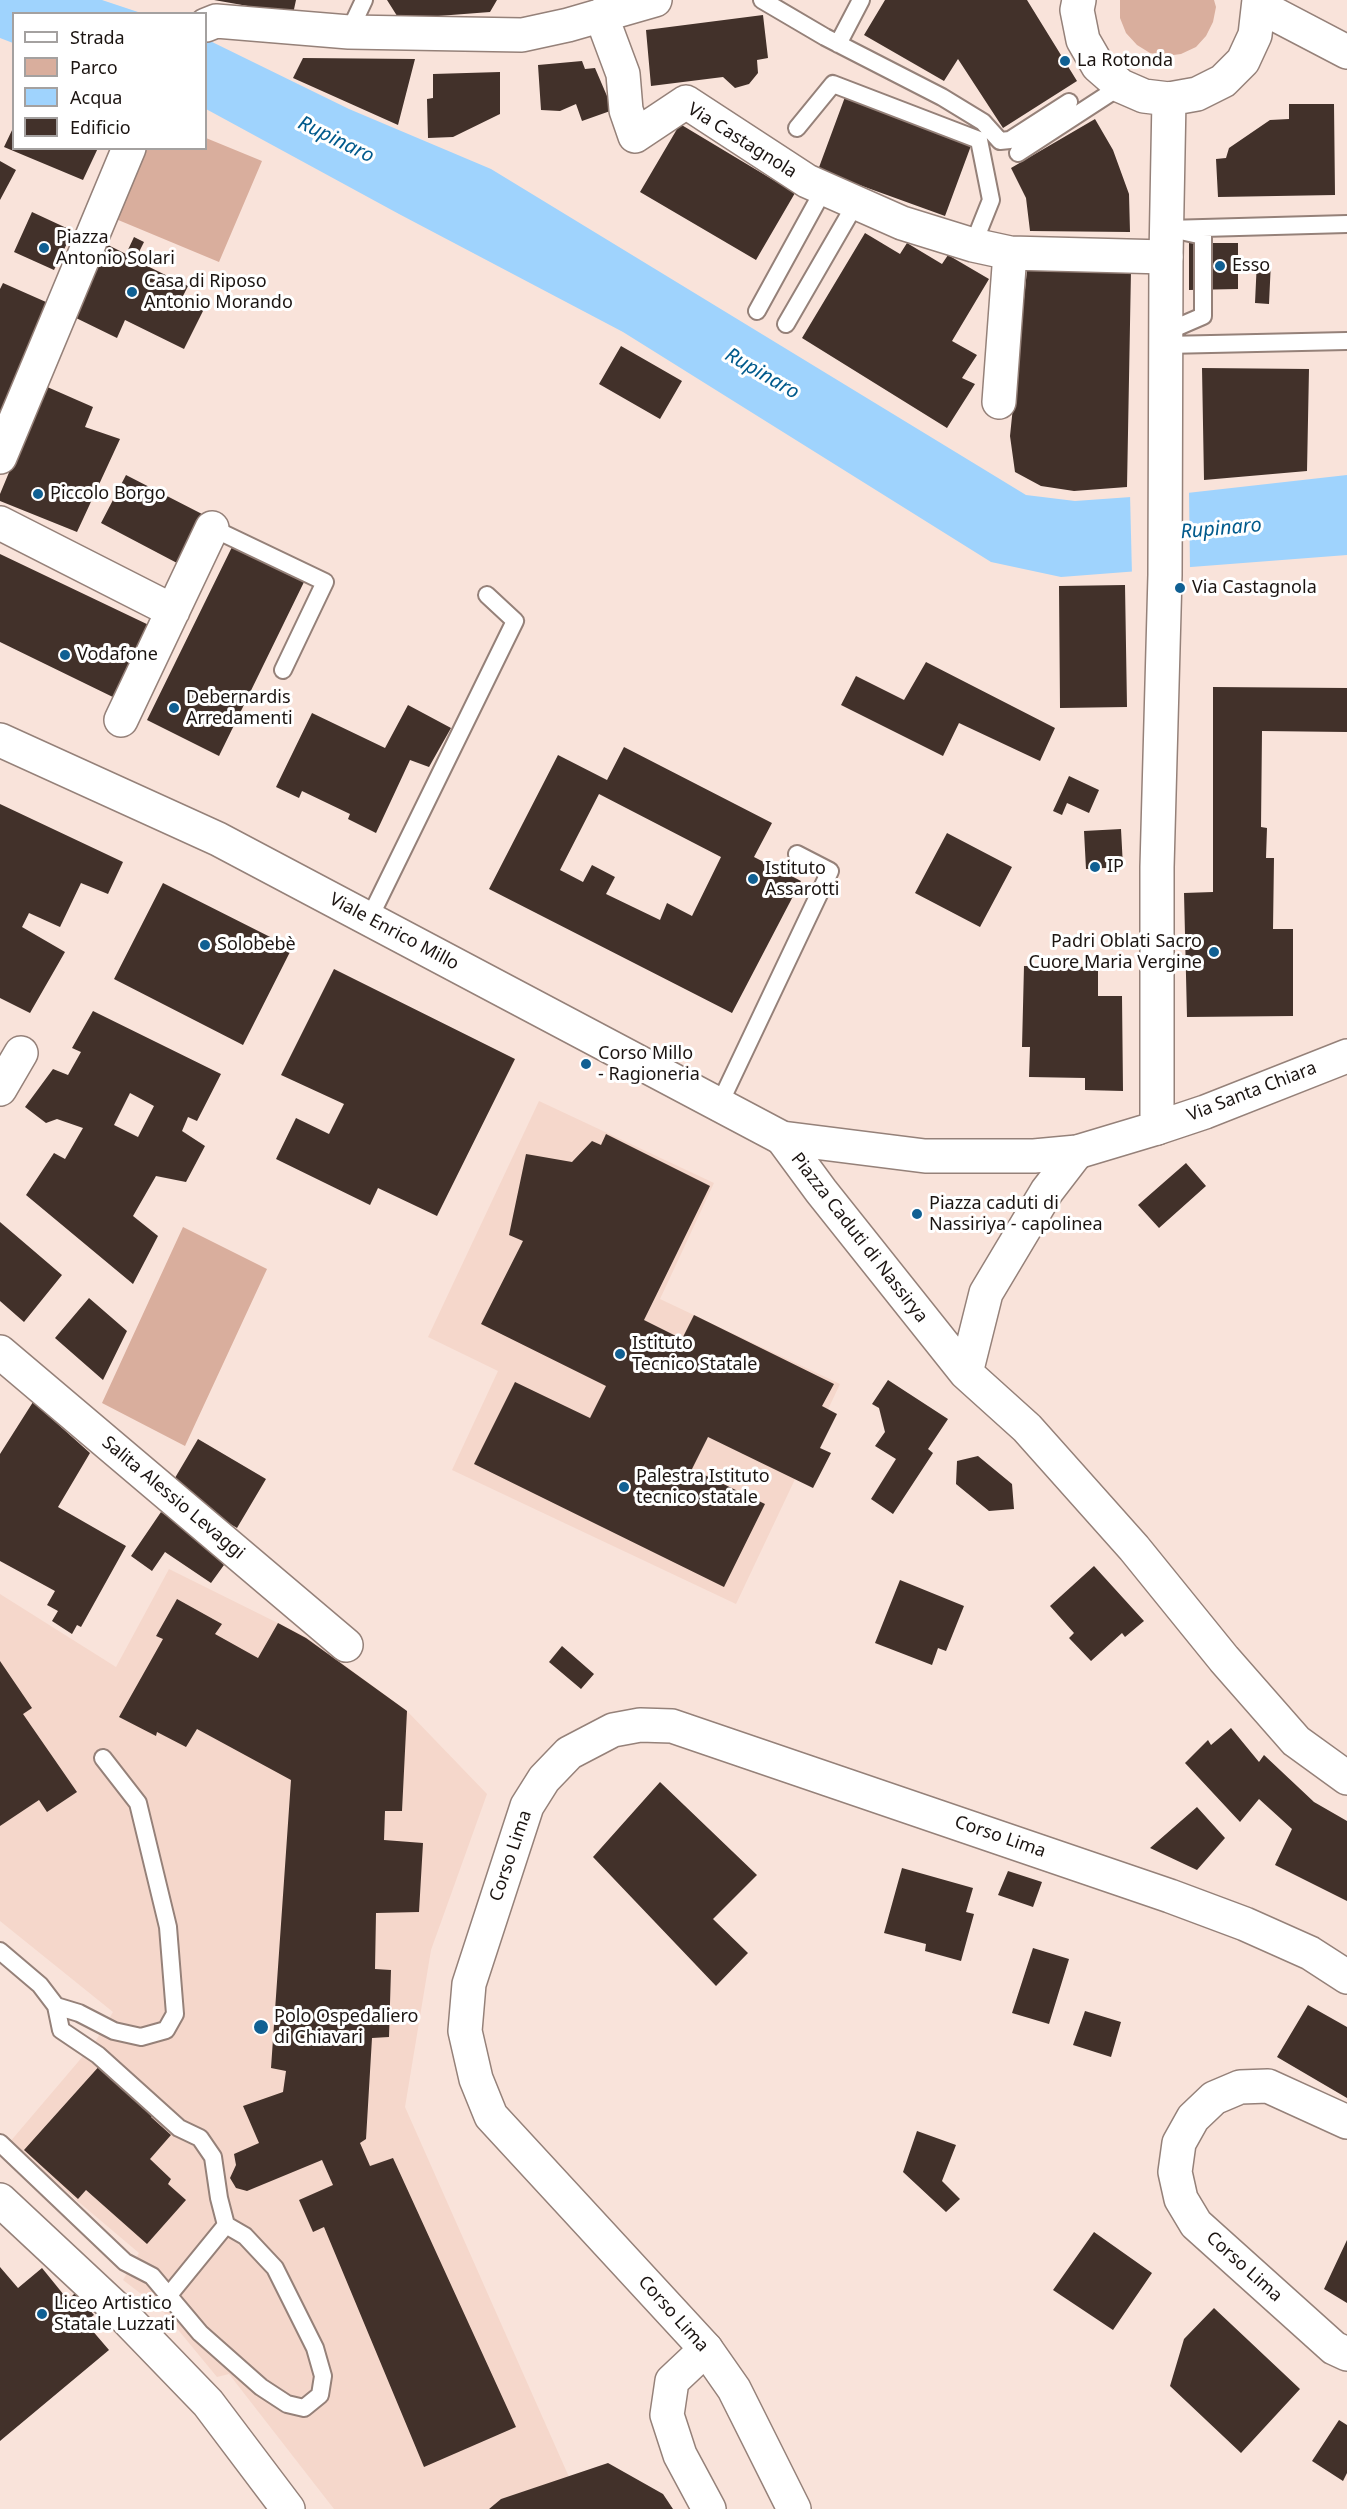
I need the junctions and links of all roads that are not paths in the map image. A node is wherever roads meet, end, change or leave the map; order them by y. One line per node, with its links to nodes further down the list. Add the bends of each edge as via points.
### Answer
1 (364, 0): 9 (lane)
2 (655, 0): 7 (street)
3 (762, 0): 10 (lane)
4 (861, 0): 10 (lane)
5 (1079, 0): 12 (street, via 1083,40 1098,66)
6 (1259, 3): 11 (street); 13 (street, via 1255,35 1243,61 1223,81 1197,94)
7 (601, 15): 9 (street, via 522,35); 18 (street, Via Castagnola, via 623,74 626,110 635,136 686,102)
8 (207, 25): 9 (street, via 216,21)
9 (349, 32)
10 (838, 44): 14 (lane, via 942,97 983,122 1000,141 1010,140)
11 (1347, 52)
12 (1121, 86): 13 (street, via 1144,96); 17 (lane)
13 (1169, 99): 21 (street)
14 (1069, 102)
15 (797, 128): 22 (lane, via 833,84 979,140 991,200)
16 (128, 150): 29 (street, via 66,304)
17 (1018, 153)
18 (824, 189): 19 (street, Via Castagnola); 24 (lane)
19 (856, 203): 22 (street, Via Castagnola, via 902,223); 25 (lane)
20 (1347, 224): 21 (lane)
21 (1166, 243): 23 (street, Via Castagnola); 26 (street); 26 (lane, via 1203,236 1203,316)
22 (973, 244): 23 (street, Via Castagnola)
23 (1010, 253): 28 (street)
24 (757, 311)
25 (786, 324)
26 (1166, 339): 27 (lane); 44 (street)
27 (1347, 341)
28 (999, 402)
29 (7, 421): 30 (street)
30 (0, 457)
31 (0, 523): 34 (street)
32 (213, 528): 34 (street); 35 (lane, via 325,582)
33 (487, 596): 39 (lane, via 515,621)
34 (173, 610): 36 (street)
35 (283, 670)
36 (121, 720)
37 (0, 740): 39 (street, Viale Enrico Millo, via 218,839)
38 (797, 854): 43 (lane, via 830,871)
39 (369, 919): 43 (street, Viale Enrico Millo)
40 (21, 1053): 42 (street)
41 (1347, 1056): 44 (street, Via Santa Chiara)
42 (0, 1089)
43 (719, 1105): 45 (street, Viale Enrico Millo)
44 (1157, 1128): 46 (street, Piazza Caduti di Nassirya)
45 (782, 1138): 46 (street, Piazza Caduti di Nassirya, via 924,1156); 48 (street, Piazza Caduti di Nassirya)
46 (1077, 1152): 48 (street, via 1047,1191 986,1293)
47 (0, 1352): 49 (street, Salita Alessio Levaggi)
48 (966, 1373): 51 (street, via 1028,1428 1296,1741)
49 (346, 1645)
50 (103, 1758): 54 (lane, via 138,1803 168,1927 175,2014 166,2030 141,2037 114,2031)
51 (1347, 1778)
52 (0, 1951): 54 (lane, via 40,1985)
53 (1347, 1977): 60 (street, Corso Lima, via 1310,1953 1170,1896 672,1726 640,1725 613,1730 569,1754 544,1779 527,1806 469,1984 465,2031 476,2079 491,2116)
54 (56, 2006): 58 (lane, via 61,2030 98,2055 179,2128 200,2138 213,2157)
55 (1347, 2122): 61 (street, Corso Lima, via 1268,2086 1240,2087 1214,2098 1193,2118 1179,2143 1175,2172 1181,2199 1196,2224 1334,2348)
56 (0, 2143): 59 (lane, via 125,2262 152,2276)
57 (0, 2200): 62 (street, via 121,2313 208,2403)
58 (226, 2225): 59 (lane); 59 (lane, via 245,2236 276,2268 315,2348 323,2376 320,2395 304,2408 287,2404 261,2387 200,2333)
59 (169, 2295)
60 (706, 2349): 63 (street, via 672,2381 667,2415 680,2455); 64 (street, Corso Lima, via 734,2389)
61 (1347, 2354)
62 (288, 2509)
63 (709, 2509)
64 (794, 2509)

